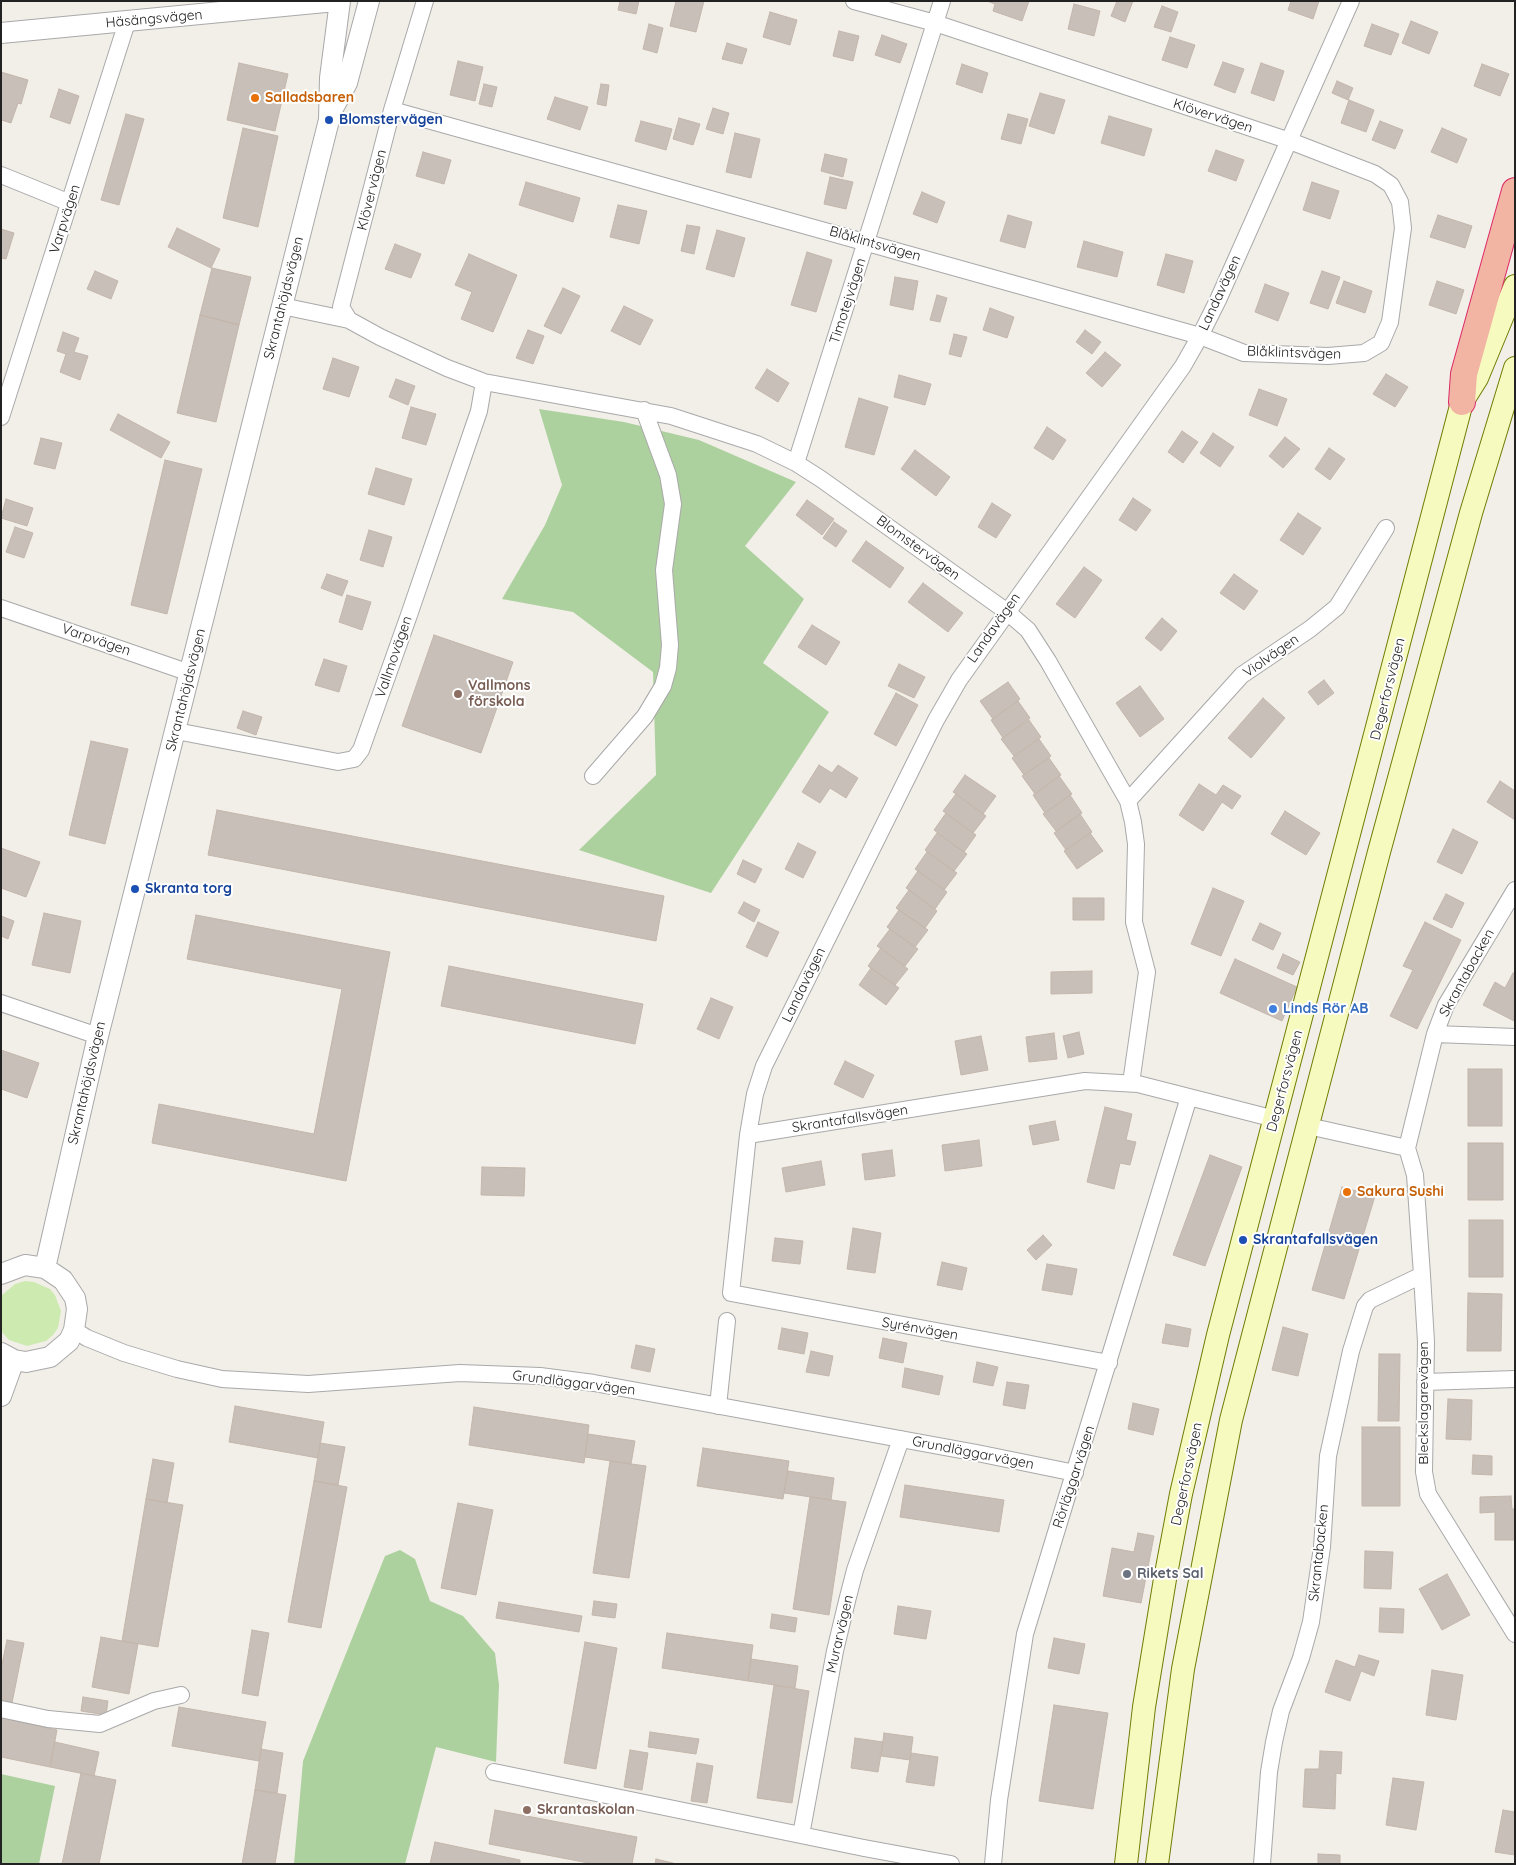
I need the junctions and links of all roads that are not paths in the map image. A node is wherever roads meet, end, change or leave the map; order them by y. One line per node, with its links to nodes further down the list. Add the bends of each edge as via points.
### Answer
1 (338, 1): 7 (street, Häsängsvägen); 11 (street, Skrantahöjdsvägen, via 330,78)
2 (369, 1): 11 (street, Skrantahöjdsvägen, via 347,83)
3 (425, 1): 10 (street, Klövervägen)
4 (854, 1): 8 (street, Klövervägen)
5 (942, 1): 8 (street, Timotejvägen)
6 (1351, 1): 12 (street, Landavägen)
7 (127, 22): 9 (street, Häsängsvägen); 15 (street, Varpvägen)
8 (935, 23): 12 (street, Klövervägen); 16 (street, Timotejvägen)
9 (1, 33)
10 (392, 110): 16 (street, Blåklintsvägen); 19 (street, Klövervägen, via 342,307)
11 (330, 114): 18 (street, Skrantahöjdsvägen)
12 (1290, 142): 20 (street, Landavägen); 21 (street, Klövervägen, via 1375,174 1391,185 1400,202 1403,228 1390,322 1381,343)
13 (1, 175): 15 (street)
14 (1515, 191): 24 (highway, via 1464,374)
15 (70, 203): 26 (street, Varpvägen)
16 (867, 242): 20 (street, Blåklintsvägen); 27 (street, Timotejvägen)
17 (1515, 286): 24 (main road, Degerforsvägen, via 1477,378)
18 (282, 306): 19 (street, Blomstervägen); 31 (street, Skrantahöjdsvägen)
19 (349, 320): 23 (street, Blomstervägen, via 447,368)
20 (1200, 336): 21 (street, Blåklintsvägen, via 1244,353); 30 (street, Landavägen, via 1183,366)
21 (1361, 354)
22 (1515, 368): 43 (main road, via 1466,532)
23 (484, 382): 25 (street, Blomstervägen); 32 (street, Vallmovägen, via 479,411 415,597 361,750 354,758 338,762)
24 (1462, 402): 42 (main road, Degerforsvägen)
25 (644, 410): 27 (street, Blomstervägen, via 713,428); 33 (street, via 668,475 673,504 664,570 670,645 668,668 663,686 644,716)
26 (1, 417)
27 (796, 463): 30 (street, Blomstervägen)
28 (1386, 528): 34 (street, Violvägen, via 1337,607 1242,675)
29 (1, 608): 31 (street, Varpvägen)
30 (1006, 611): 34 (street, Blomstervägen, via 1030,632); 44 (street, Landavägen, via 974,656 936,720 764,1066)
31 (190, 673): 32 (street, Skrantahöjdsvägen)
32 (176, 731): 38 (street, Skrantahöjdsvägen)
33 (593, 776)
34 (1128, 801): 40 (street, Blomstervägen, via 1136,844 1134,922 1147,972)
35 (1515, 890): 37 (street, Skrantabacken, via 1446,1005)
36 (1, 1003): 38 (street)
37 (1435, 1034): 39 (street); 45 (street, Skrantabacken)
38 (98, 1036): 46 (street, Skrantahöjdsvägen)
39 (1515, 1037)
40 (1130, 1083): 41 (street, Skrantafallsvägen); 44 (street, Skrantafallsvägen, via 1085,1081)
41 (1189, 1097): 42 (street, Skrantafallsvägen); 53 (street, Rörläggarvägen)
42 (1275, 1120): 43 (main road); 67 (main road, Degerforsvägen, via 1218,1335 1181,1494 1144,1707)
43 (1308, 1126): 45 (street); 68 (main road, via 1229,1430 1183,1669)
44 (748, 1135): 49 (street, Landavägen)
45 (1407, 1148): 48 (street, Bleckslagarevägen, via 1415,1175)
46 (46, 1268): 47 (street, via 25,1266); 51 (street, via 64,1280 72,1293 77,1309)
47 (1, 1274)
48 (1422, 1275): 55 (street, Bleckslagarevägen); 69 (street, Skrantabacken, via 1370,1300 1365,1306 1351,1352 1328,1456 1321,1555 1311,1622 1281,1710 1271,1757)
49 (730, 1293): 53 (street, Syrénvägen)
50 (727, 1321): 57 (street)
51 (74, 1330): 52 (street, via 65,1346 50,1357 32,1362); 57 (street, Grundläggarvägen, via 124,1353 222,1379 308,1384 460,1373 497,1374 594,1383)
52 (8, 1357): 56 (street)
53 (1109, 1363): 59 (street, Rörläggarvägen)
54 (1515, 1379): 55 (street)
55 (1425, 1382): 60 (street, Bleckslagarevägen, via 1424,1472 1428,1494)
56 (1, 1396)
57 (718, 1406): 58 (street, Grundläggarvägen)
58 (901, 1439): 59 (street, Grundläggarvägen); 64 (street, Murarvägen, via 847,1601)
59 (1075, 1473): 66 (street, Rörläggarvägen, via 1025,1634 999,1800)
60 (1515, 1634)
61 (181, 1695): 62 (street, via 154,1701 100,1724 48,1719)
62 (1, 1709)
63 (494, 1772): 64 (street)
64 (801, 1835): 65 (street)
65 (951, 1864)
66 (993, 1864)
67 (1126, 1864)
68 (1156, 1864)
69 (1262, 1864)

